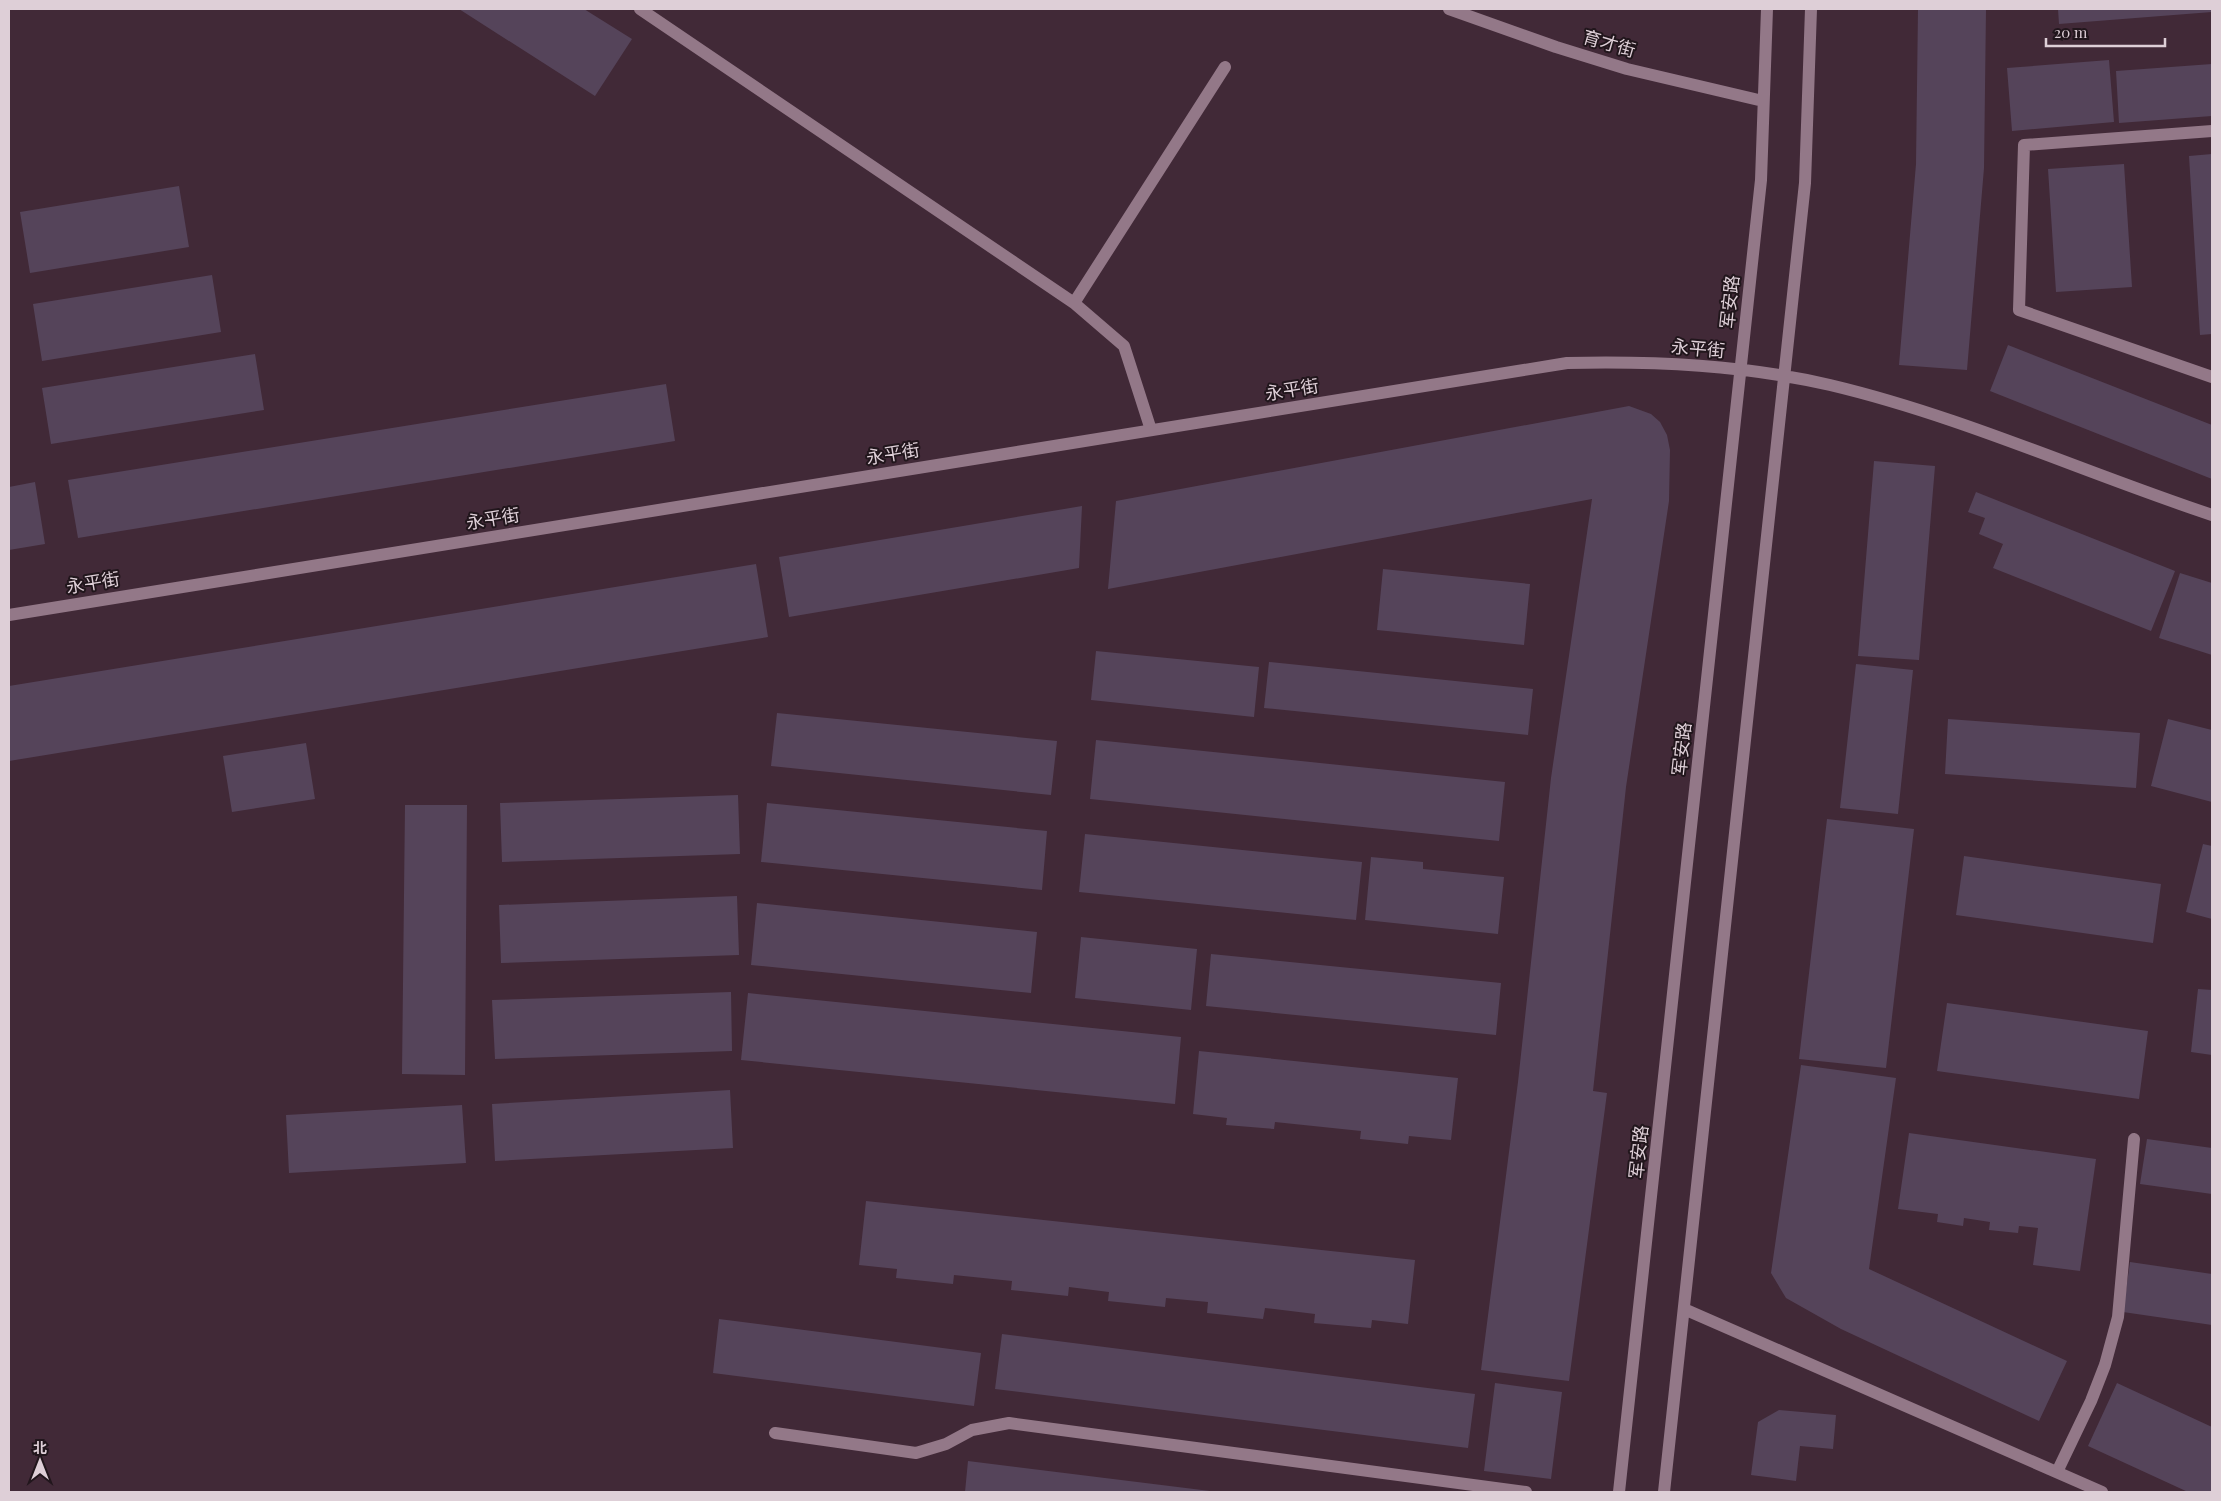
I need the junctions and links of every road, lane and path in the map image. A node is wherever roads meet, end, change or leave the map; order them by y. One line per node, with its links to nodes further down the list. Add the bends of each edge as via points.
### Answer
1 (640, 9): 8 (street)
2 (1449, 9): 6 (street, 育才街, via 1627,68)
3 (1766, 9): 6 (street, 军安路)
4 (1811, 9): 10 (street, via 1805,183)
5 (1225, 66): 8 (street)
6 (1763, 101): 9 (street, 军安路, via 1760,180)
7 (2212, 131): 11 (street, via 2024,145 2019,310)
8 (1074, 303): 12 (street, via 1124,346)
9 (1740, 370): 10 (street, 永平街); 12 (street, 永平街, via 1692,364 1568,363); 20 (street, 军安路)
10 (1784, 377): 13 (street, 永平街, via 1903,404); 16 (street)
11 (2212, 377)
12 (1151, 430): 14 (street, 永平街)
13 (2212, 515)
14 (9, 615)
15 (2134, 1139): 18 (street, via 2118,1317 2091,1401)
16 (1684, 1309): 18 (street); 21 (street)
17 (776, 1433): 19 (street, via 916,1453 946,1444 972,1430 1009,1423)
18 (2057, 1472): 22 (street)
19 (1526, 1492)
20 (1619, 1492)
21 (1664, 1492)
22 (2102, 1492)

